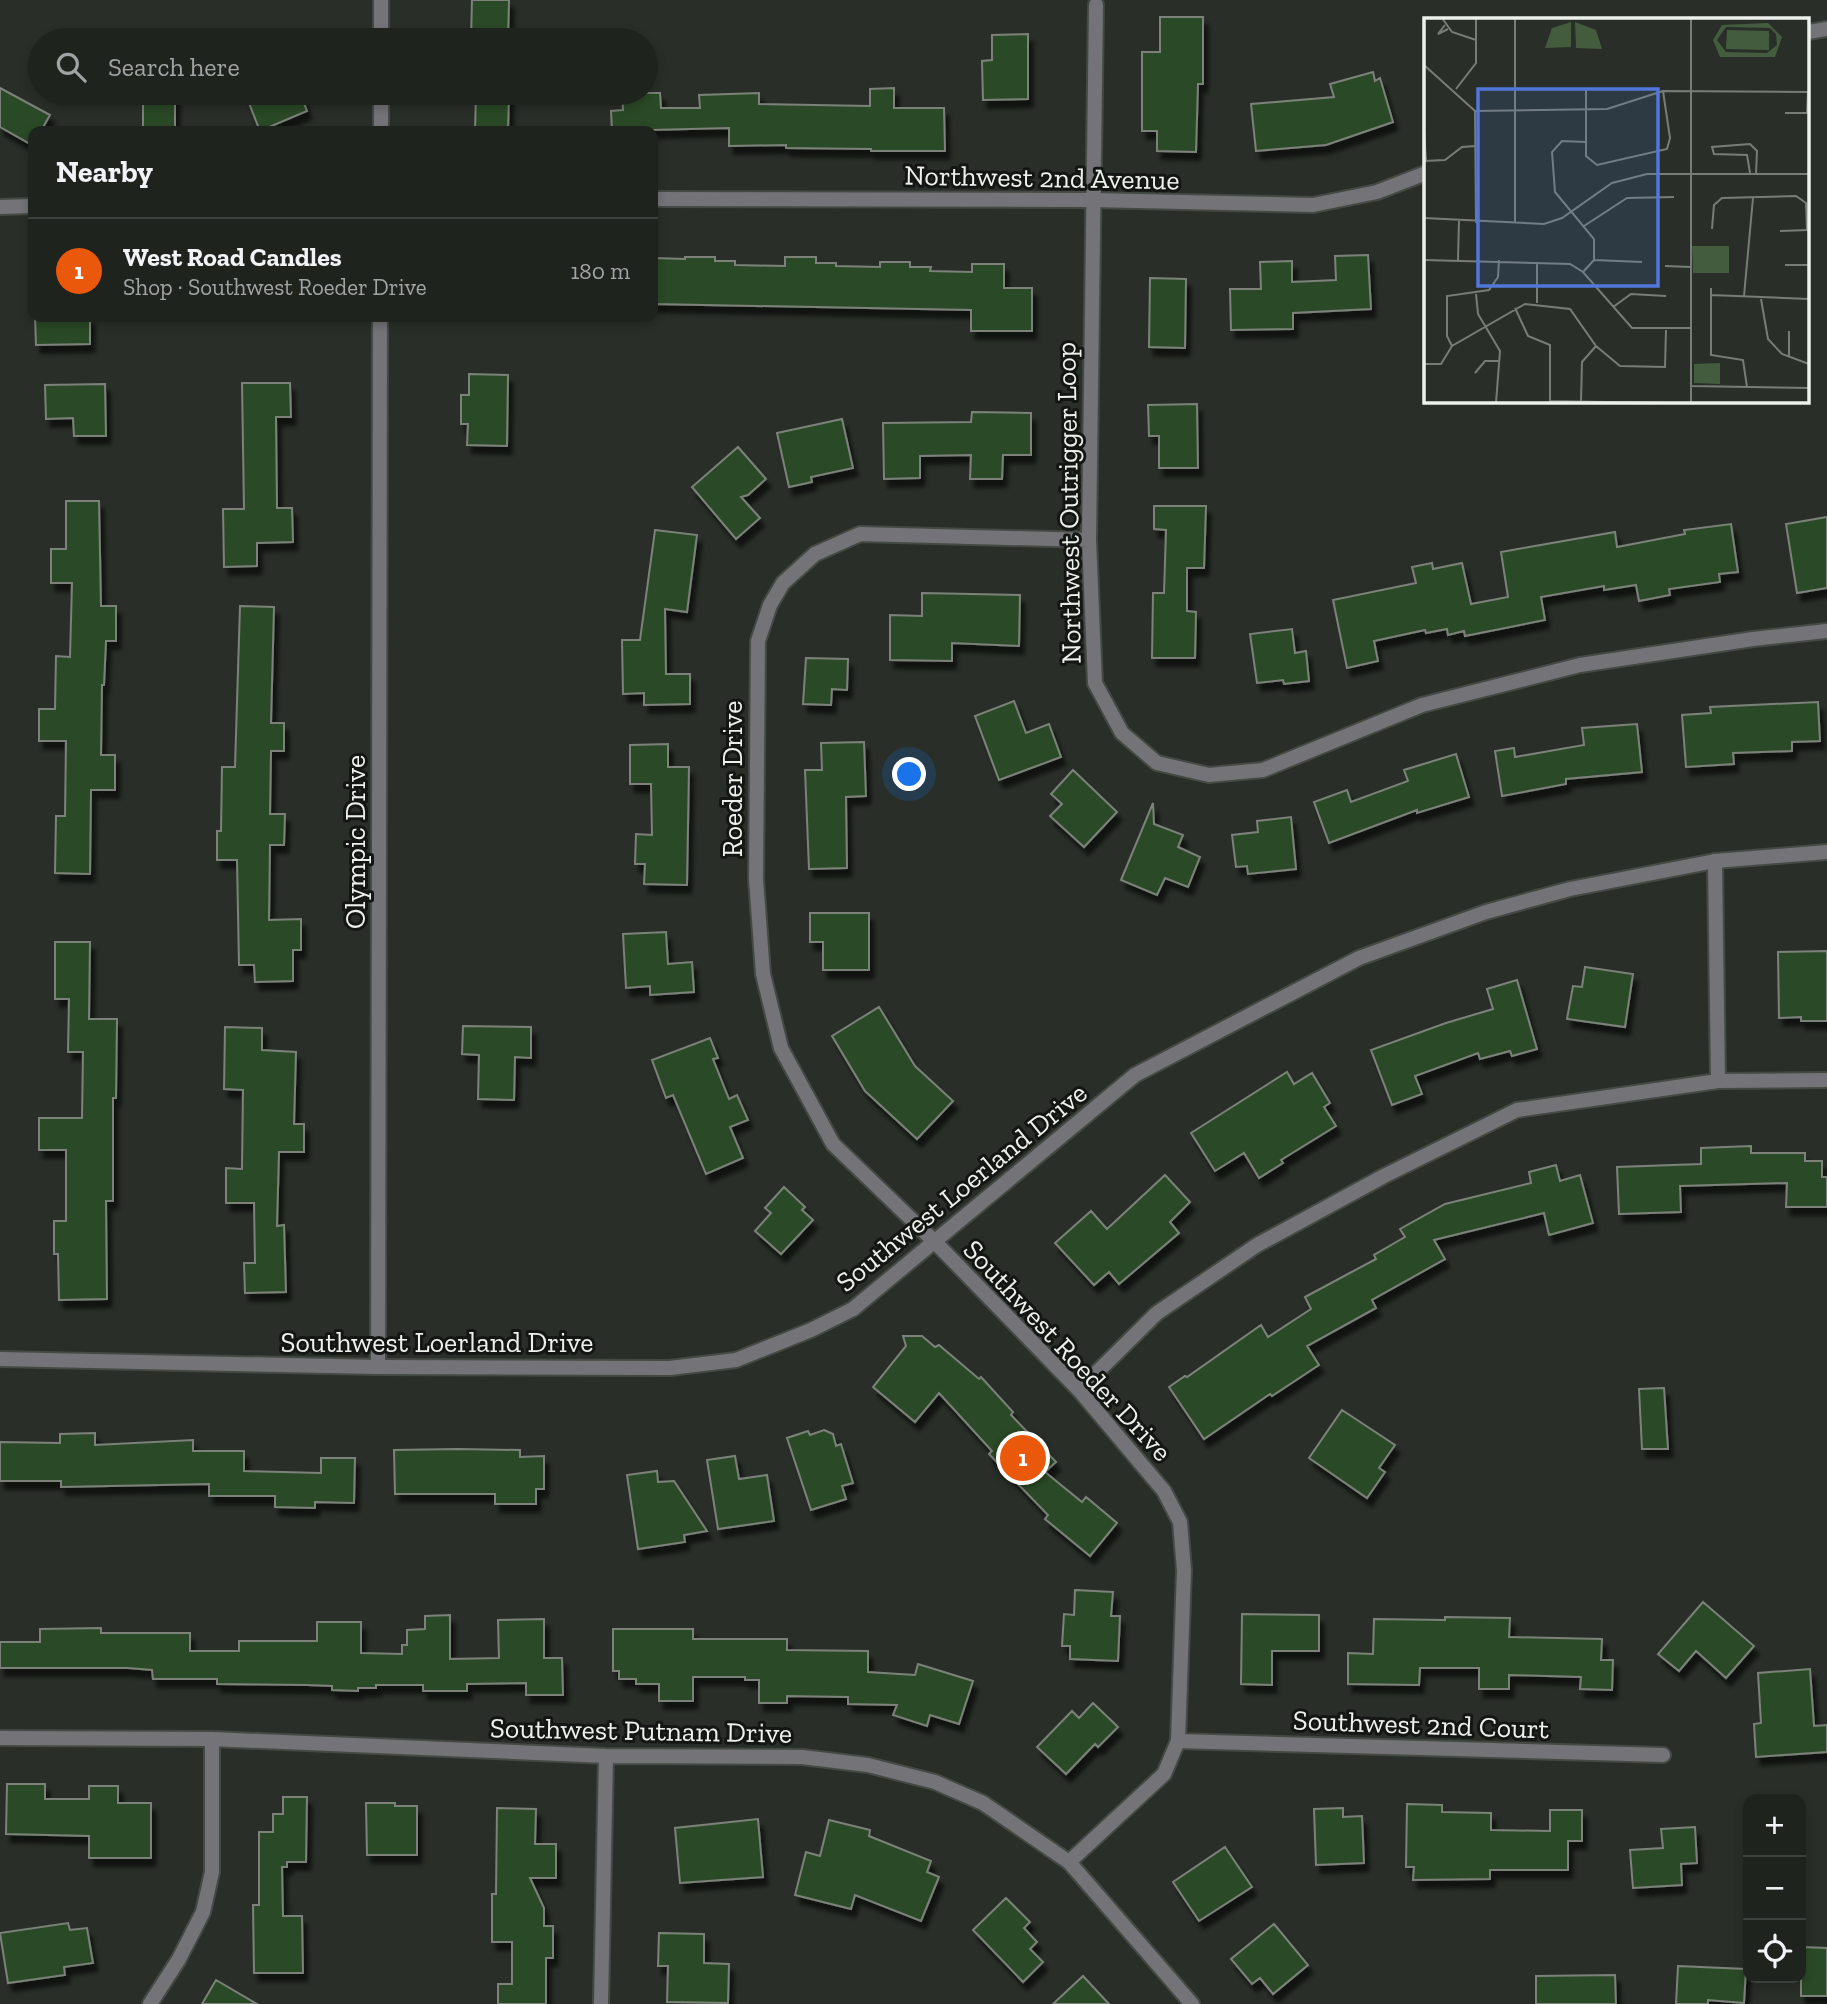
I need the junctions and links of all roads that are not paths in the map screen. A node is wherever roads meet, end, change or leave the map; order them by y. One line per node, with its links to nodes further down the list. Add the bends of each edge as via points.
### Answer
1 (381, 0): 3 (street)
2 (1096, 5): 8 (street, Northwest Outrigger Loop)
3 (381, 28)
4 (381, 105): 5 (street)
5 (381, 126)
6 (1424, 174): 8 (street, Northwest 2nd Avenue, via 1377,192 1312,205)
7 (658, 199): 8 (street, Northwest 2nd Avenue)
8 (1093, 200): 12 (street, Northwest Outrigger Loop)
9 (28, 206): 10 (street)
10 (0, 207)
11 (380, 322): 20 (street, Olympic Drive)
12 (1089, 540): 13 (street, Northwest Outrigger Loop, via 1095,683 1122,733 1157,763 1209,775 1263,771 1422,705 1580,665); 18 (street, Roeder Drive, via 860,534 816,554 783,583 758,642 756,879 763,974 781,1048 833,1144)
13 (1827, 631)
14 (1827, 852): 15 (street, Southwest Loerland Drive)
15 (1715, 861): 17 (street); 18 (street, Southwest Loerland Drive, via 1570,889 1486,912 1359,958 1135,1075)
16 (1827, 1080): 17 (street)
17 (1718, 1081): 21 (street, via 1517,1110 1257,1245 1157,1313)
18 (935, 1242): 20 (street, Southwest Loerland Drive, via 853,1309 736,1360 670,1368); 21 (street, Southwest Roeder Drive)
19 (0, 1359): 20 (street, Southwest Loerland Drive)
20 (378, 1367)
21 (1079, 1390): 24 (street, Southwest Roeder Drive, via 1164,1491 1180,1522 1184,1570)
22 (0, 1738): 23 (street, Southwest Putnam Drive)
23 (212, 1739): 26 (street, Southwest Putnam Drive); 28 (street, via 212,1872 203,1912)
24 (1178, 1741): 25 (street, Southwest 2nd Court); 27 (street, Southwest Roeder Drive, via 1164,1774)
25 (1663, 1755)
26 (606, 1756): 27 (street, Southwest Putnam Drive, via 802,1758 868,1765 935,1782 983,1803); 29 (street)
27 (1069, 1862): 30 (street, Southwest Putnam Drive)
28 (150, 2004)
29 (601, 2004)
30 (1192, 2004)

